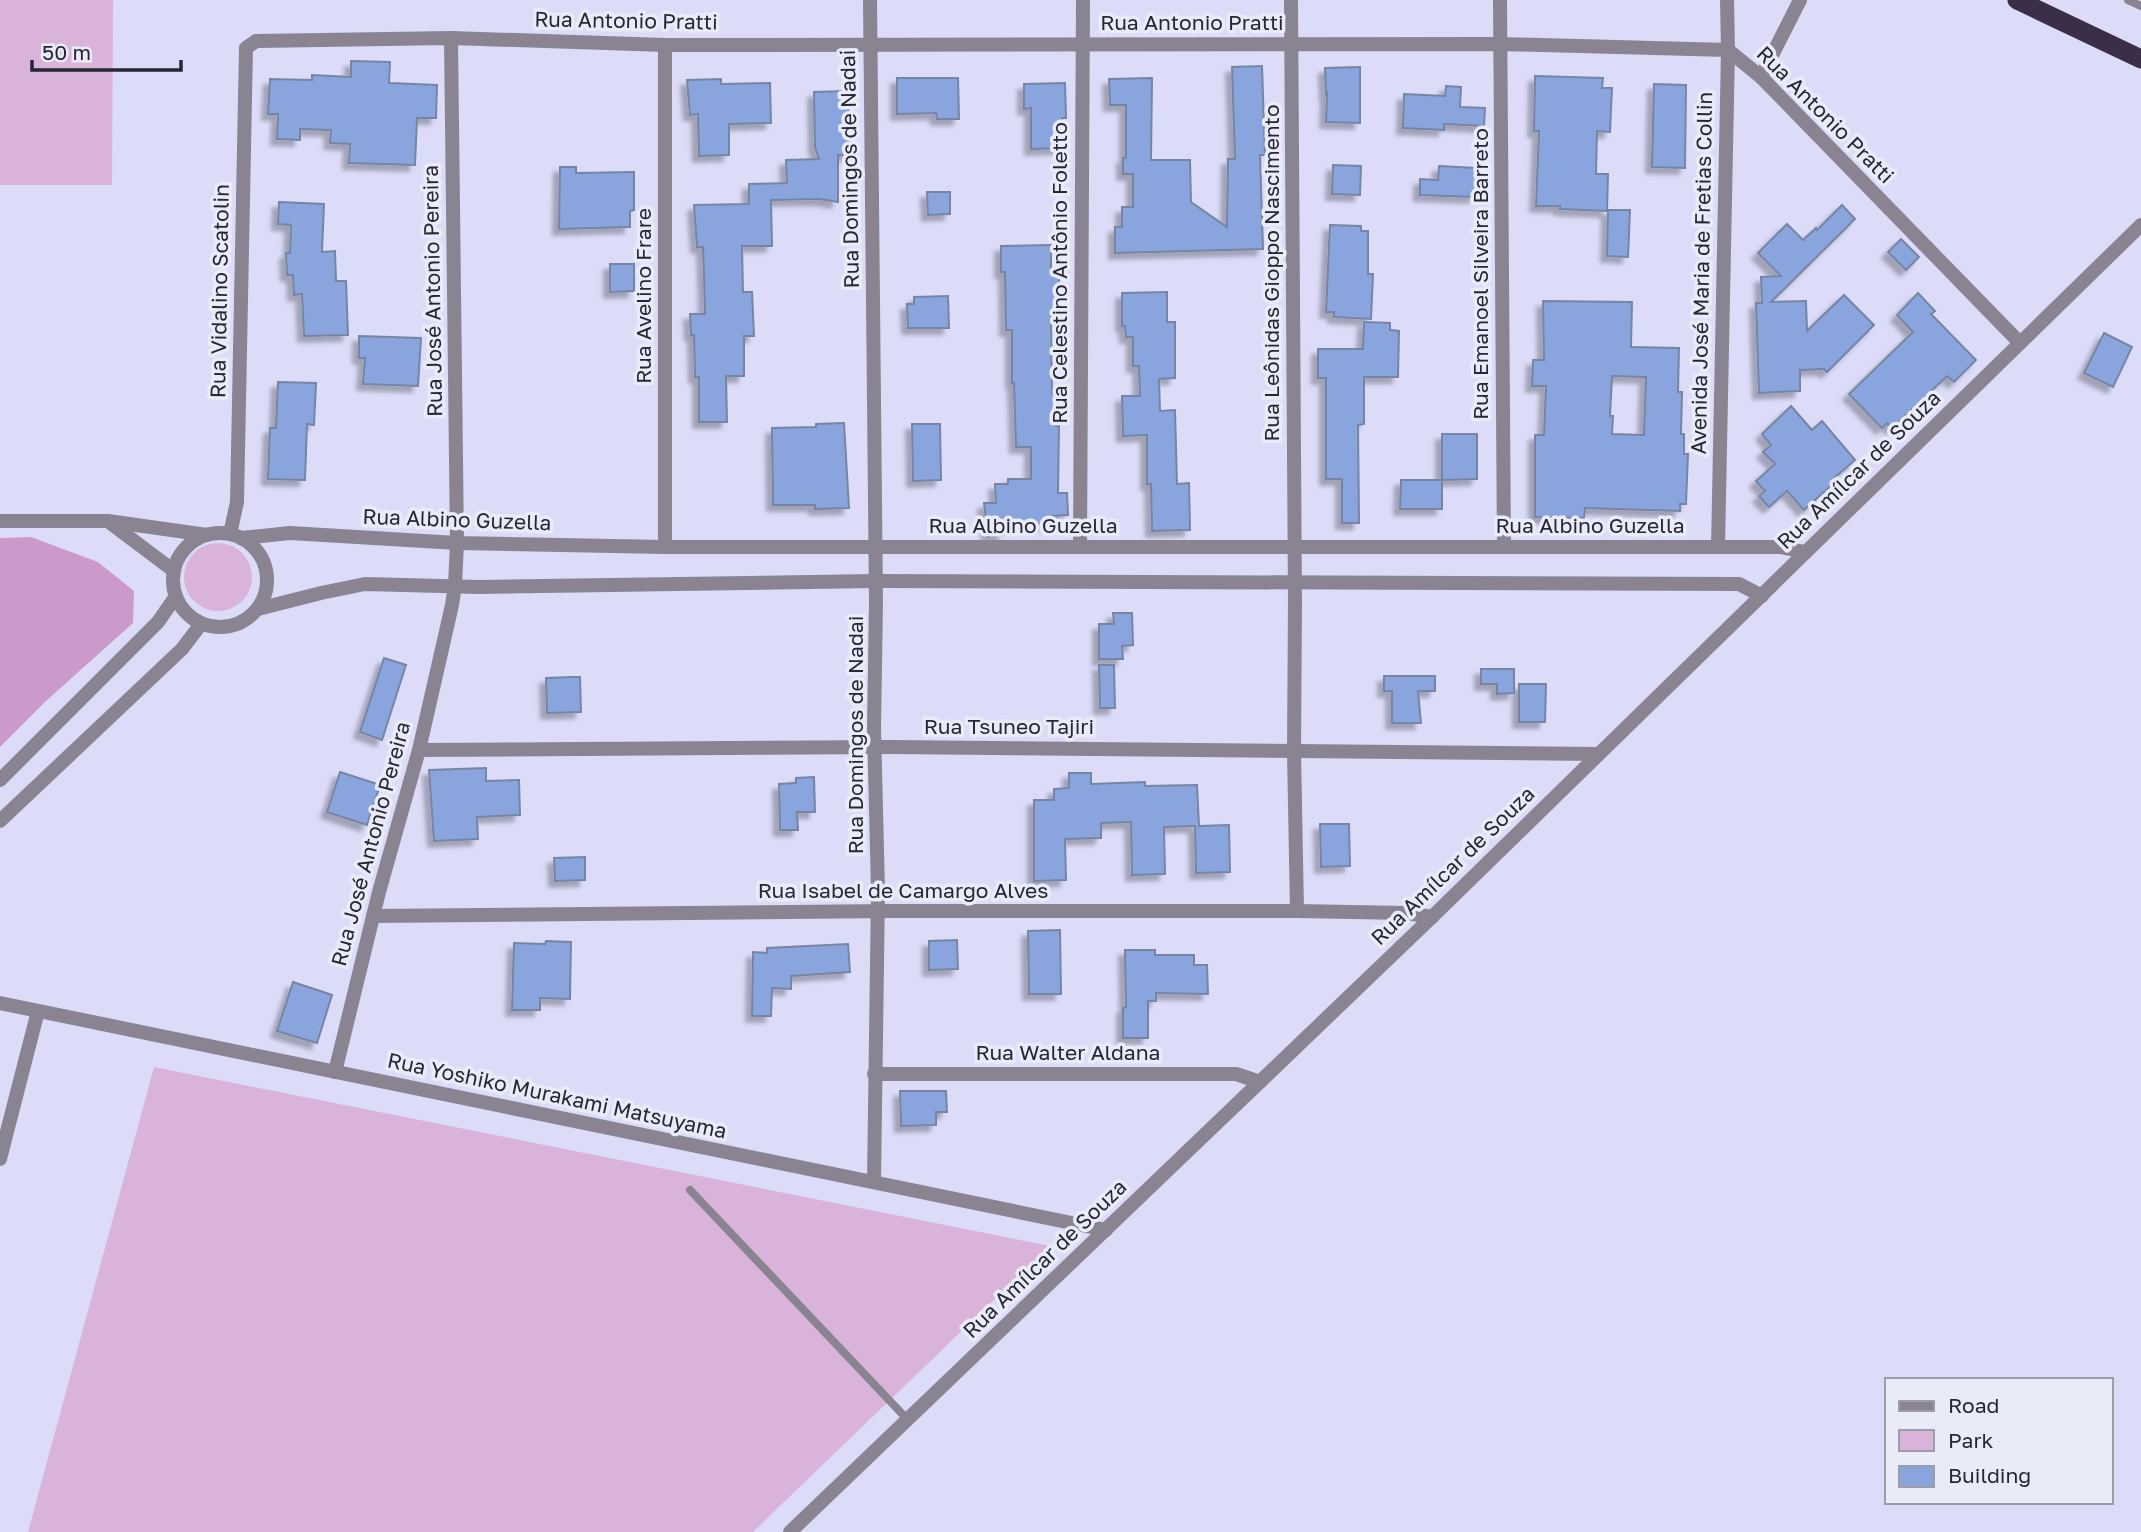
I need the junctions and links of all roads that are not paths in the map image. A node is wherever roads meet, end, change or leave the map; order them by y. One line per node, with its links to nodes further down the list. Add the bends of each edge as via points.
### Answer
1 (870, 0): 12 (street, Rua Domingos de Nadai)
2 (1083, 0): 13 (street, Rua Celestino Antônio Foletto)
3 (1291, 0): 14 (street, Rua Leônidas Gioppo Nascimento)
4 (1500, 0): 15 (street, Rua Emanoel Silveira Barreto)
5 (1727, 0): 17 (street, Avenida José Maria de Fretias Collin)
6 (1800, 0): 19 (street)
7 (2128, 0): 9 (lane)
8 (2020, 1): 18 (highway)
9 (2141, 6)
10 (451, 38): 11 (street, Rua Antonio Pratti); 16 (street, Rua Antonio Pratti, via 256,41); 26 (street, Rua José Antonio Pereira)
11 (665, 44): 12 (street, Rua Antonio Pratti); 28 (street, Rua Avelino Frare)
12 (870, 44): 13 (street, Rua Antonio Pratti); 29 (street, Rua Domingos de Nadai)
13 (1083, 44): 14 (street, Rua Antonio Pratti); 30 (street, Rua Celestino Antônio Foletto)
14 (1291, 44): 15 (street, Rua Antonio Pratti); 27 (street, Rua Leônidas Gioppo Nascimento)
15 (1501, 44): 17 (street, Rua Antonio Pratti); 31 (street, Rua Emanoel Silveira Barreto)
16 (246, 48): 25 (street, Rua Vidalino Scatolin)
17 (1728, 50): 19 (street, Rua Antonio Pratti); 32 (street, Avenida José Maria de Fretias Collin)
18 (2141, 59)
19 (1761, 77): 21 (street, Rua Antonio Pratti)
20 (2141, 225): 21 (street, Rua Amílcar de Souza)
21 (2020, 343): 33 (street, Rua Amílcar de Souza)
22 (0, 521): 23 (street)
23 (108, 521): 24 (street); 34 (street)
24 (207, 535): 25 (street); 34 (street, via 186,548)
25 (236, 536): 26 (street, Rua Albino Guzella, via 290,533); 40 (street, via 258,552 267,573 268,586)
26 (457, 543): 28 (street, Rua Albino Guzella); 37 (street, Rua José Antonio Pereira)
27 (1295, 546): 30 (street, Rua Albino Guzella); 31 (street, Rua Albino Guzella); 36 (street, Rua Leônidas Gioppo Nascimento)
28 (665, 547): 29 (street, Rua Albino Guzella)
29 (875, 547): 30 (street, Rua Albino Guzella); 35 (street, Rua Domingos de Nadai)
30 (1080, 547)
31 (1504, 547): 32 (street, Rua Albino Guzella)
32 (1718, 547): 33 (street, Rua Albino Guzella, via 1780,547)
33 (1805, 552): 39 (street, Rua Amílcar de Souza)
34 (174, 571): 38 (street)
35 (876, 581): 36 (street); 37 (street); 42 (street, Rua Domingos de Nadai)
36 (1295, 581): 39 (street, via 1739,584); 44 (street, Rua Leônidas Gioppo Nascimento)
37 (456, 585): 40 (street, via 365,584); 43 (street, Rua José Antonio Pereira)
38 (176, 596): 41 (street, via 190,617); 46 (street, via 158,622)
39 (1762, 596): 45 (street, Rua Amílcar de Souza)
40 (258, 609): 41 (street, via 238,625)
41 (201, 624): 47 (street, via 182,649)
42 (874, 748): 43 (street, Rua Tsuneo Tajiri); 44 (street, Rua Tsuneo Tajiri); 49 (street, Rua Domingos de Nadai)
43 (419, 750): 50 (street, Rua José Antonio Pereira)
44 (1294, 751): 45 (street, Rua Tsuneo Tajiri); 48 (street, Rua Leônidas Gioppo Nascimento)
45 (1599, 754): 51 (street, Rua Amílcar de Souza)
46 (0, 779)
47 (0, 821)
48 (1297, 911): 49 (street, Rua Isabel de Camargo Alves); 51 (street, Rua Isabel de Camargo Alves)
49 (877, 912): 50 (street, Rua Isabel de Camargo Alves); 55 (street, Rua Domingos de Nadai)
50 (373, 916): 54 (street, Rua José Antonio Pereira)
51 (1432, 917): 56 (street, Rua Amílcar de Souza)
52 (0, 1003): 53 (street, Rua Yoshiko Murakami Matsuyama)
53 (38, 1011): 54 (street, Rua Yoshiko Murakami Matsuyama); 57 (street)
54 (335, 1072): 58 (street, Rua Yoshiko Murakami Matsuyama)
55 (874, 1074): 56 (street, Rua Walter Aldana, via 1236,1074); 58 (street, Rua Domingos de Nadai)
56 (1260, 1083): 60 (street, Rua Amílcar de Souza)
57 (0, 1159)
58 (874, 1182): 60 (street, Rua Yoshiko Murakami Matsuyama)
59 (690, 1190): 61 (lane)
60 (1106, 1230): 61 (street, Rua Amílcar de Souza)
61 (908, 1419): 62 (street, Rua Amílcar de Souza)
62 (790, 1532)

